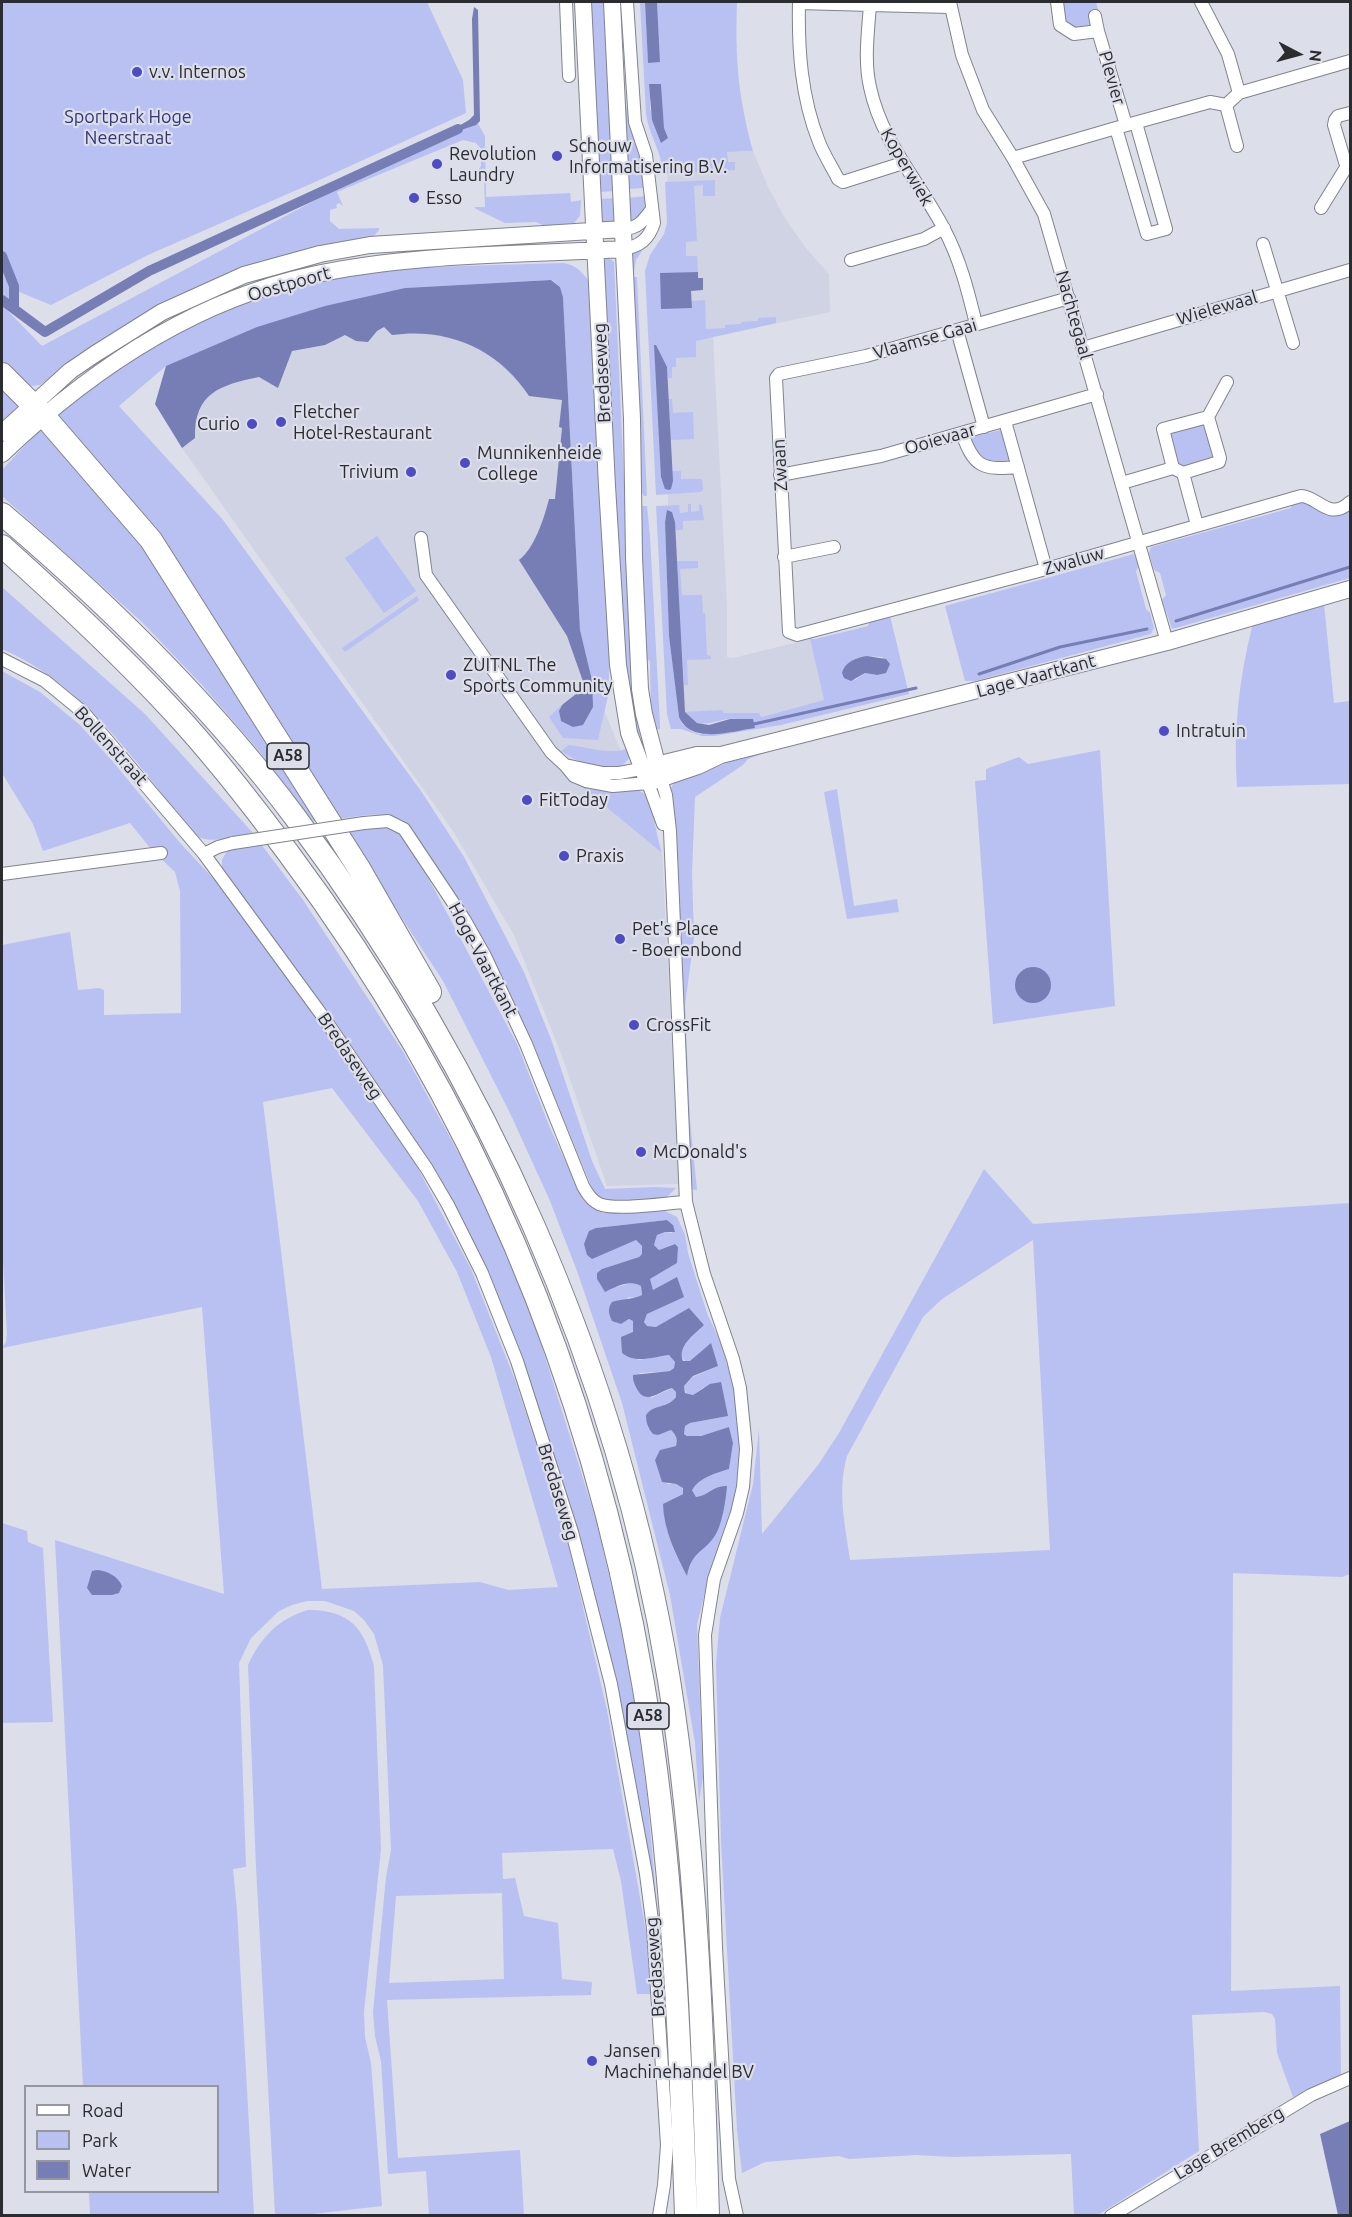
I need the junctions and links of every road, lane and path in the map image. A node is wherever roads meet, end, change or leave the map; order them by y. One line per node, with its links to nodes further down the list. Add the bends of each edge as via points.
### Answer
1 (566, 2): 14 (street)
2 (583, 2): 27 (main road, Bredaseweg)
3 (612, 2): 25 (main road, Bredaseweg)
4 (627, 2): 24 (street, via 635,122 648,165)
5 (799, 2): 8 (street); 21 (street, via 799,54 806,100 819,142 838,179 843,182)
6 (1057, 2): 12 (street, Plevier, via 1060,25 1074,34)
7 (1201, 2): 15 (street, via 1228,54)
8 (853, 3): 10 (street)
9 (950, 4): 10 (street); 20 (street, Nachtegaal, via 962,55 983,110)
10 (870, 5): 21 (street, Koperwiek, via 870,87 884,132)
11 (1095, 16): 12 (street, Plevier)
12 (1098, 31): 18 (street, Plevier)
13 (1350, 61): 15 (street)
14 (569, 76)
15 (1239, 93): 16 (street)
16 (1226, 105): 18 (street, via 1210,102); 19 (street)
17 (1350, 112): 22 (street, via 1338,116 1334,125)
18 (1126, 125): 18 (street, via 1166,229 1147,234); 20 (street)
19 (1237, 146)
20 (1013, 158): 36 (street, Nachtegaal, via 1044,214)
21 (903, 163): 26 (street, Koperwiek)
22 (1348, 166): 23 (street)
23 (1322, 208)
24 (652, 209): 25 (street, via 639,225); 29 (street, via 651,232 638,246)
25 (623, 228): 27 (main road, Oostpoort); 29 (main road, Bredaseweg)
26 (944, 228): 32 (street, via 924,239); 37 (street, Koperwiek, via 960,264)
27 (595, 230): 30 (main road, Bredaseweg); 45 (main road, Oostpoort, via 383,243 280,263 162,312 95,354)
28 (1263, 244): 35 (street)
29 (624, 249): 30 (main road, Oostpoort); 58 (main road, Bredaseweg)
30 (596, 250): 31 (main road, Oostpoort); 34 (main road, Bredaseweg)
31 (559, 252): 34 (main road, via 583,264); 45 (main road, Oostpoort, via 421,259 311,275 208,310 162,333)
32 (850, 260)
33 (1350, 270): 35 (street, Wielewaal)
34 (598, 287): 56 (main road, Bredaseweg)
35 (1277, 291): 39 (street); 40 (street, Wielewaal)
36 (1069, 298): 37 (street, Vlaamse Gaai); 40 (street, Nachtegaal)
37 (976, 324): 38 (street, Vlaamse Gaai)
38 (957, 330): 42 (street, Vlaamse Gaai, via 866,356); 48 (street)
39 (1293, 343)
40 (1083, 348): 44 (street, Nachtegaal)
41 (2, 374): 45 (highway, A58)
42 (779, 374): 54 (street, Zwaan, via 776,378)
43 (1227, 382): 46 (street)
44 (1097, 394): 47 (street, Ooievaar); 55 (street, Nachtegaal)
45 (38, 409): 49 (main road, Oostpoort); 51 (main road, Oostpoort); 77 (highway, A58, via 151,540 360,870 444,1018)
46 (1208, 417): 53 (street, via 1219,462); 53 (street, via 1162,429)
47 (1005, 421): 48 (street, Ooievaar); 52 (street)
48 (984, 427): 50 (street, Ooievaar)
49 (2, 433)
50 (962, 434): 52 (street, via 969,454 980,465 994,469); 54 (street, Ooievaar, via 881,456)
51 (2, 454)
52 (1018, 467): 67 (street)
53 (1178, 470): 55 (street); 60 (street)
54 (780, 475): 65 (street, Zwaan)
55 (1122, 483): 62 (street, Nachtegaal)
56 (607, 486): 58 (main road, via 619,503); 73 (main road, Bredaseweg, via 621,694 629,734)
57 (1350, 502): 60 (street, Zwaluw, via 1335,509 1301,496)
58 (634, 504): 73 (main road, Bredaseweg, via 640,689)
59 (2, 514): 77 (highway, A58, via 58,561 136,637 216,721 292,814 409,985)
60 (1197, 525): 62 (street, Zwaluw)
61 (421, 538): 73 (street, via 426,575 551,752 565,765 603,773)
62 (1139, 543): 67 (street, Zwaluw); 70 (street, Nachtegaal)
63 (2, 546): 71 (highway, A58)
64 (834, 547): 65 (street)
65 (784, 557): 69 (street, Zwaan, via 787,627)
66 (2, 564): 71 (highway, A58, via 76,627)
67 (1046, 569): 69 (street, Zwaluw)
68 (1350, 590): 70 (main road, Lage Vaartkant)
69 (792, 634)
70 (1167, 642): 73 (main road, Lage Vaartkant, via 721,755 698,766)
71 (108, 645): 81 (highway, A58, via 173,711 234,782 345,931 408,1032 463,1133 555,1342 601,1490 644,1683 670,1910)
72 (2, 659): 75 (street, Bollenstraat, via 45,681 84,713)
73 (652, 774): 78 (street, Bredaseweg, via 668,813)
74 (161, 853): 76 (street)
75 (204, 854): 78 (street, Hoge Vaartkant, bridge, via 232,843 364,823 387,821 405,829 471,931 526,1044 588,1194 598,1203 613,1206); 80 (street, Bredaseweg, via 427,1168 482,1273 517,1361 572,1532 611,1684 646,1874 653,1928 666,2145)
76 (2, 874)
77 (487, 1125): 82 (highway, A58, via 552,1266 578,1335 637,1526 652,1593 682,1766 704,2073)
78 (686, 1202): 83 (street, Bredaseweg, via 704,1274 733,1359 746,1449 743,1487 714,1579 705,1635 716,1948 729,2179)
79 (1350, 2078): 84 (street, Lage Bremberg, via 1311,2095)
80 (659, 2216)
81 (686, 2216)
82 (708, 2216)
83 (737, 2216)
84 (1111, 2216)

